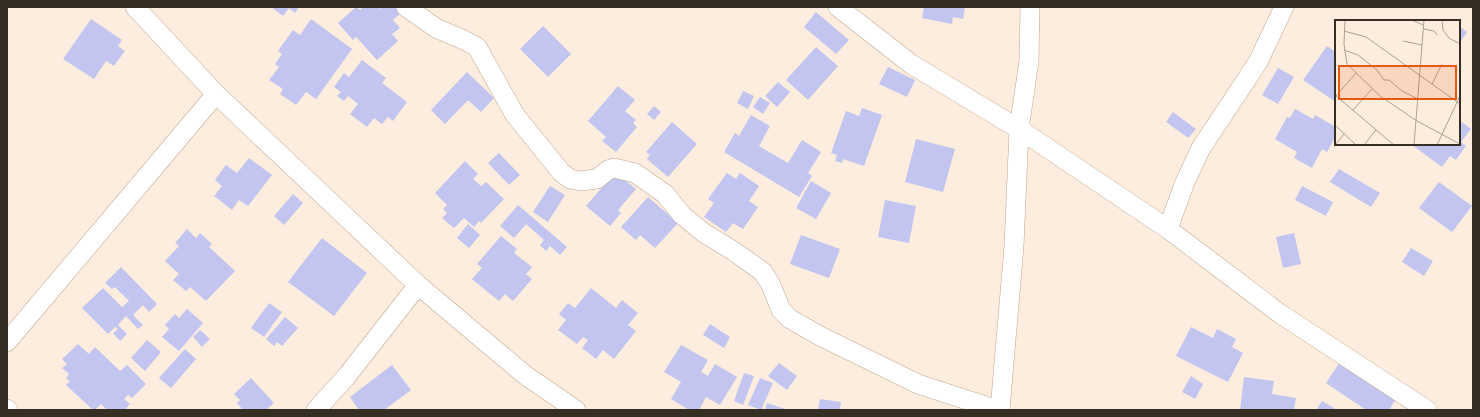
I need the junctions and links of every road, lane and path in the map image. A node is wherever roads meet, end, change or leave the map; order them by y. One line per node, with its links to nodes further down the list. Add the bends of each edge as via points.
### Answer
1 (135, 7): 6 (street)
2 (406, 7): 13 (street, via 436,28 476,47 515,115 561,172 570,179 581,182 597,179 614,168 635,174 665,194 682,215 704,233 763,272 781,310 790,319 918,384)
3 (838, 7): 7 (street, via 911,64)
4 (1030, 7): 7 (street, via 1029,61)
5 (1284, 7): 8 (street, via 1258,62 1201,148)
6 (216, 94): 9 (street); 10 (street)
7 (1019, 129): 8 (street); 13 (street, via 1014,246)
8 (1168, 229): 14 (street, via 1279,313)
9 (418, 285): 11 (street, via 346,377); 12 (street, via 525,375)
10 (7, 342)
11 (316, 410)
12 (576, 410)
13 (999, 410)
14 (1427, 410)

